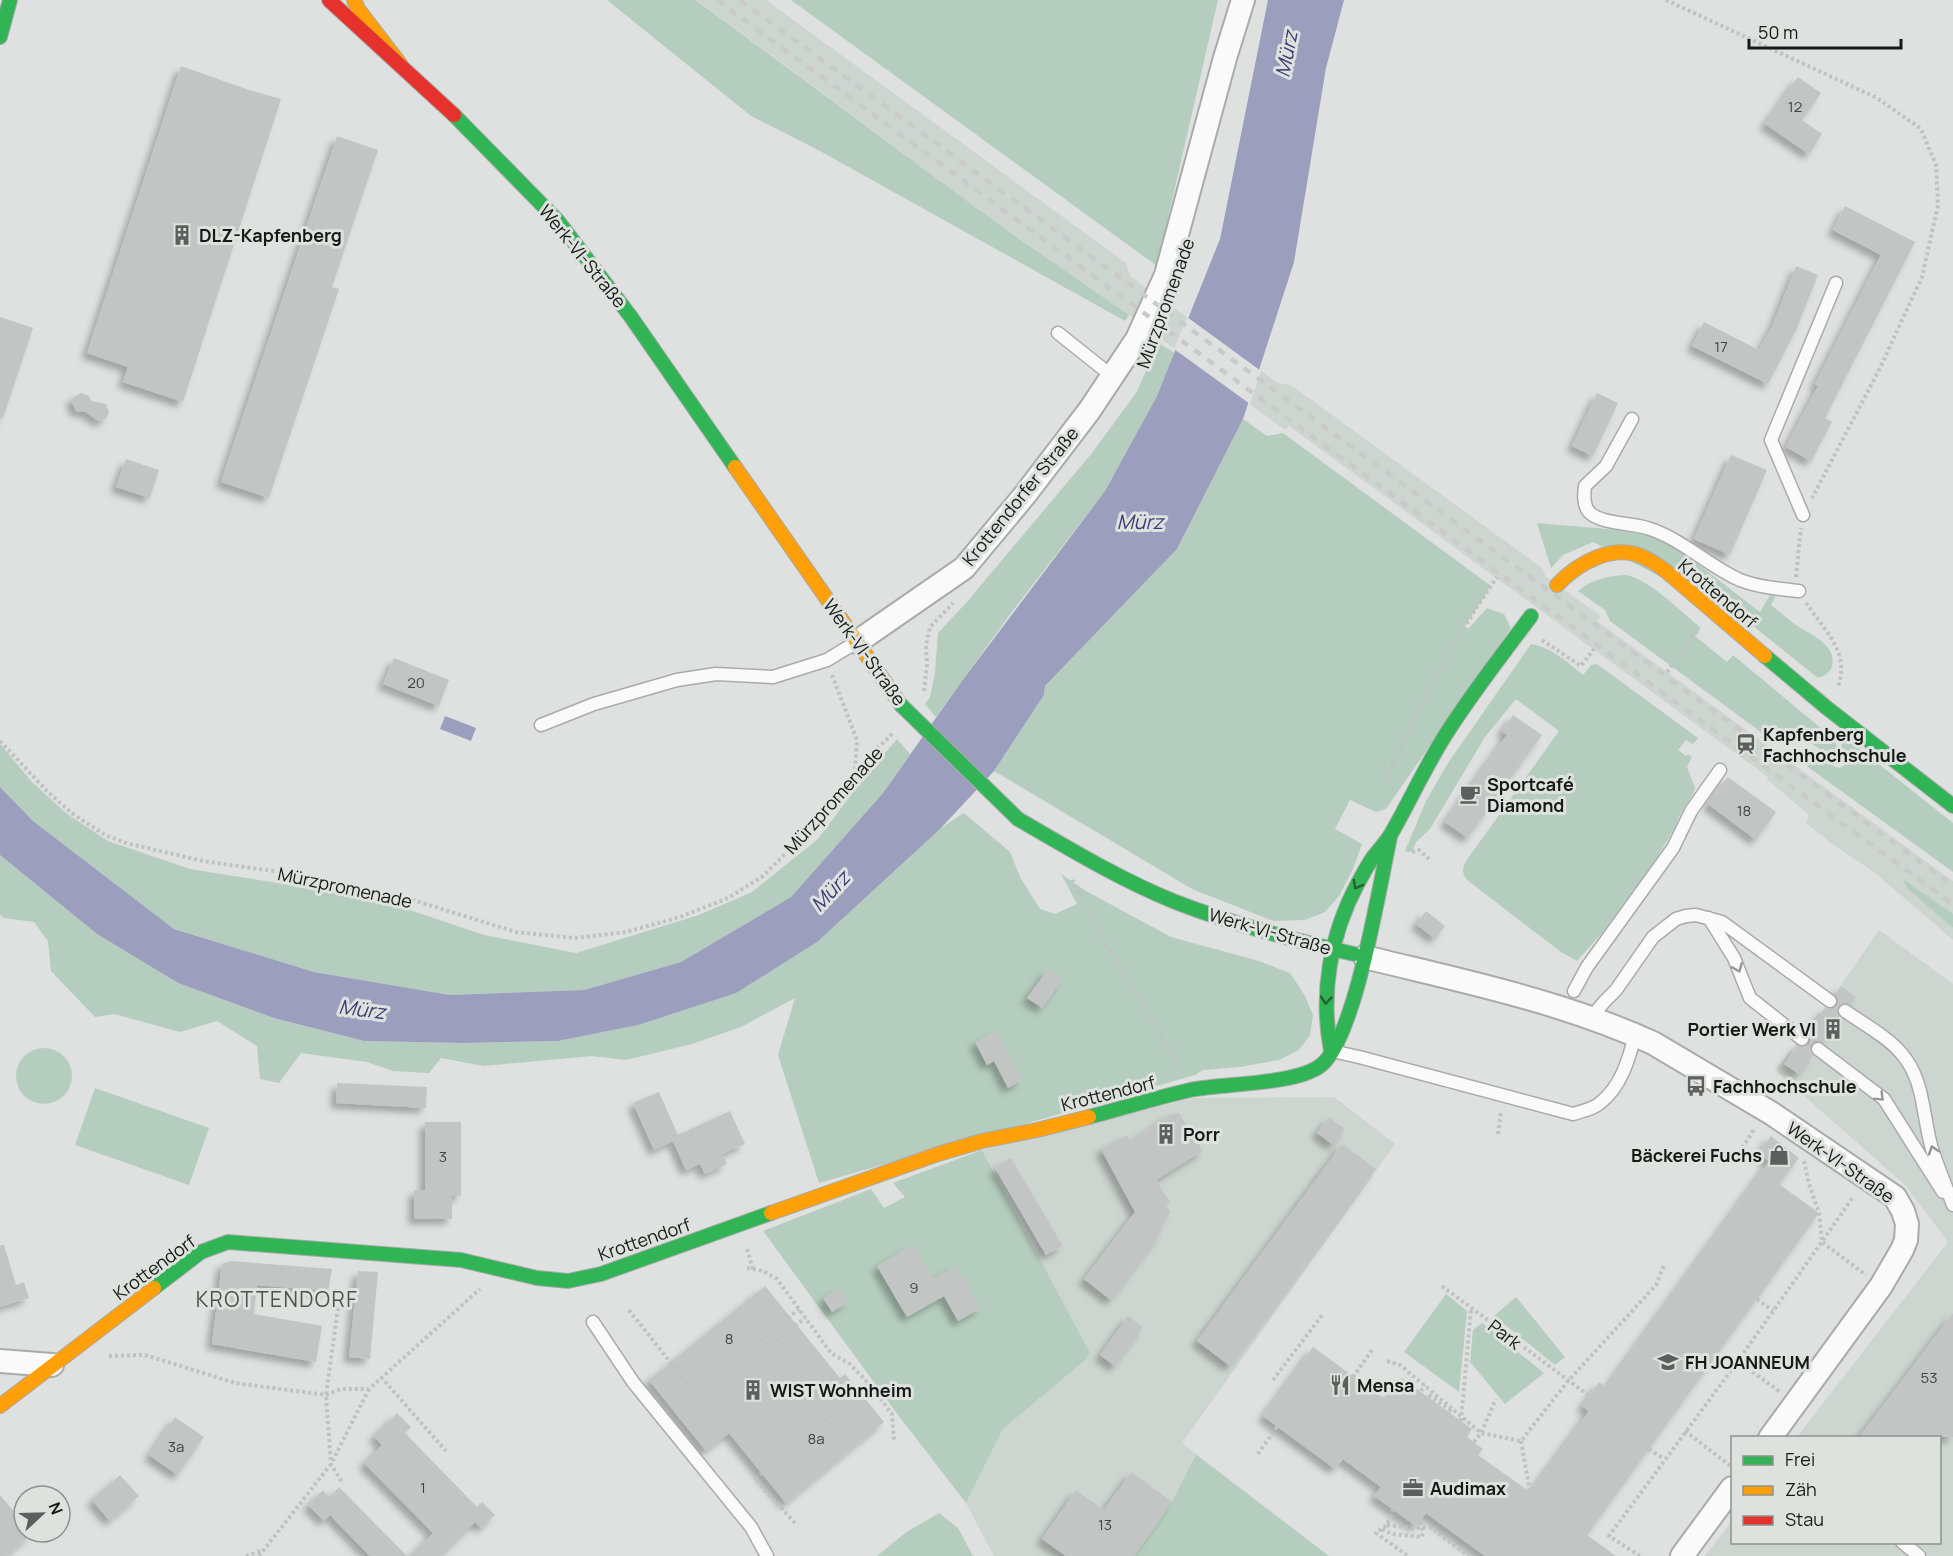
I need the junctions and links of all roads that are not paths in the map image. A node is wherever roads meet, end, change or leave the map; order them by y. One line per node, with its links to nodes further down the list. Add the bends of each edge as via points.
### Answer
1 (10, 0): 5 (main road)
2 (328, 0): 6 (main road, Werk-VI-Straße)
3 (354, 0): 6 (main road)
4 (1243, 0): 9 (street, Krottendorfer Straße, via 1166,275 1137,339)
5 (0, 37)
6 (401, 66): 15 (main road, Werk-VI-Straße, via 558,221 631,317)
7 (1836, 283): 11 (lane, via 1771,440)
8 (1058, 333): 9 (lane)
9 (1112, 376): 15 (street, Krottendorfer Straße, via 1024,496 964,568)
10 (1632, 419): 13 (lane, via 1606,466 1585,486 1583,498 1589,512 1601,519 1647,528 1668,537 1740,580)
11 (1803, 515)
12 (1557, 585): 18 (main road, Krottendorf, via 1576,567 1598,557 1638,555 1649,561)
13 (1799, 591)
14 (1532, 616): 19 (main road, Krottendorf, via 1437,748)
15 (857, 642): 16 (lane, Krottendorfer Straße, via 827,660 773,677 716,674 677,680 594,704); 21 (main road, Werk-VI-Straße, bridge, via 901,705 1018,819 1099,865 1175,901)
16 (541, 725)
17 (1720, 770): 23 (lane, via 1691,812 1673,848)
18 (1953, 806)
19 (1390, 837): 21 (main road, Krottendorf, one-way to 21, via 1369,863 1344,911); 22 (main road, Krottendorf)
20 (1709, 918): 24 (lane, via 1722,922); 26 (lane, via 1686,916 1664,927); 28 (lane, one-way to 28, via 1734,958 1750,998)
21 (1333, 949): 22 (main road, Werk-VI-Straße); 30 (main road, Krottendorf, one-way to 30, via 1325,1006)
22 (1365, 957): 26 (street, Werk-VI-Straße, via 1538,1000); 30 (main road, Krottendorf, via 1345,1027)
23 (1574, 991)
24 (1830, 1001)
25 (1845, 1011): 31 (lane, one-way to 25, via 1932,1149 1917,1078 1900,1051)
26 (1591, 1018): 27 (street, Werk-VI-Straße)
27 (1635, 1035): 30 (lane, via 1617,1085 1599,1104 1574,1114 1359,1057); 36 (street, Werk-VI-Straße, via 1772,1113 1895,1197 1903,1211 1906,1240 1881,1286)
28 (1802, 1039)
29 (1818, 1048): 31 (lane, one-way to 31, via 1884,1099)
30 (1329, 1054): 34 (main road, Krottendorf, via 1315,1068 1298,1076 1192,1090 938,1154 601,1274 565,1281 461,1260 228,1242 201,1252)
31 (1953, 1206)
32 (593, 1322): 39 (lane, via 633,1382 751,1527)
33 (0, 1361): 34 (street)
34 (52, 1365): 35 (main road, Krottendorf)
35 (0, 1406)
36 (1771, 1436)
37 (1731, 1489): 40 (street)
38 (1904, 1544): 41 (lane)
39 (767, 1556)
40 (1682, 1556)
41 (1919, 1556)

